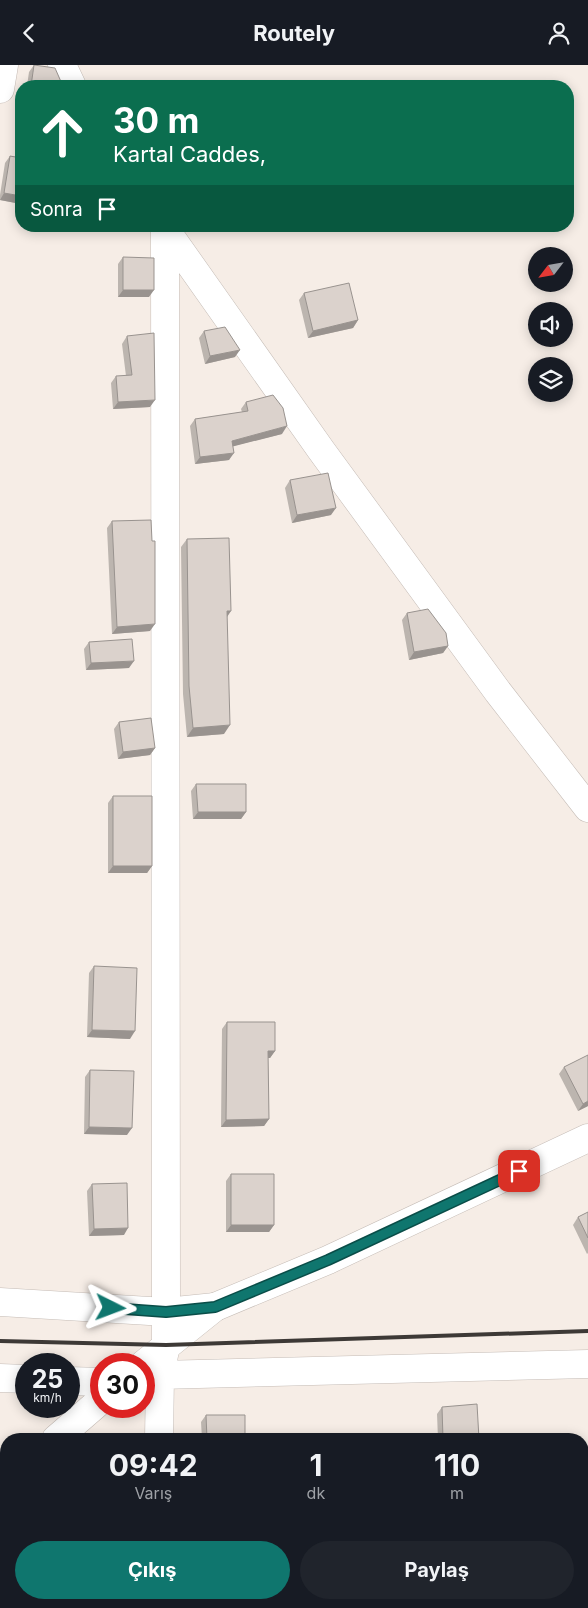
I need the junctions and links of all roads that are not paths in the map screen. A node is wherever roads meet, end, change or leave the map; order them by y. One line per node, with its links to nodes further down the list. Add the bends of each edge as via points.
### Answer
1 (4, 65): 4 (street)
2 (62, 65): 3 (street)
3 (69, 80)
4 (0, 89)
5 (164, 232): 11 (street)
6 (168, 232): 7 (street, via 327,458 498,692)
7 (588, 808)
8 (588, 1138): 10 (street, via 328,1260)
9 (0, 1302): 11 (street)
10 (215, 1307): 11 (street); 12 (street)
11 (166, 1312): 12 (street)
12 (166, 1345): 13 (street)
13 (155, 1364)
14 (588, 1364): 15 (street)
15 (155, 1369)
16 (0, 1378): 17 (street)
17 (15, 1379)
18 (155, 1399): 21 (street)
19 (90, 1410): 20 (street)
20 (63, 1433)
21 (158, 1433)

